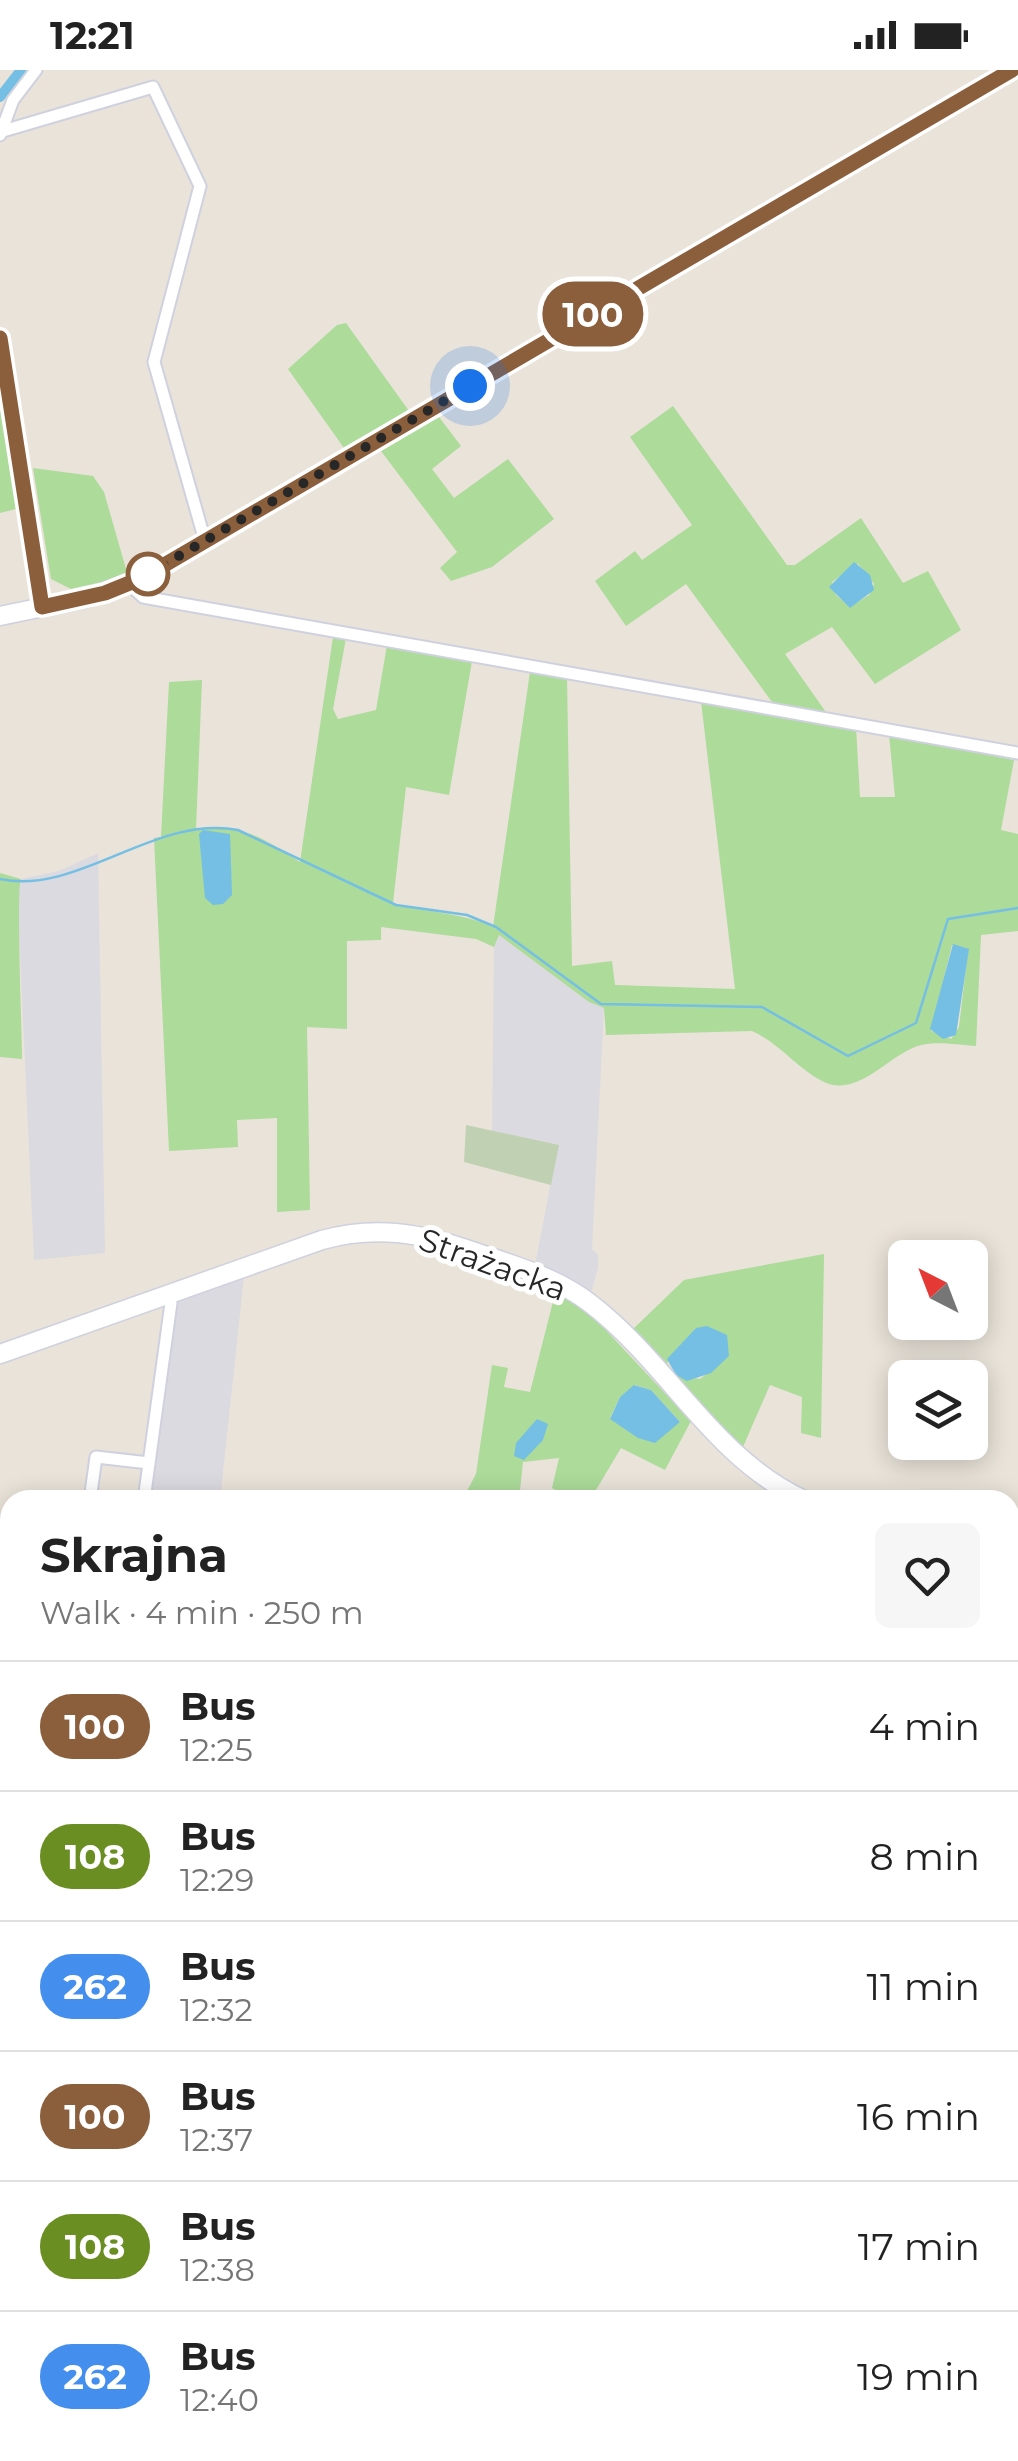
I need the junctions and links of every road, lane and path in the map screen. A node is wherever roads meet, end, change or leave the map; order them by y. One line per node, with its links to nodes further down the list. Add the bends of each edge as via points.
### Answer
1 (36, 70): 3 (street, via 12,100)
2 (1012, 70): 5 (street)
3 (1, 133): 5 (street, via 153,87 200,186 154,362)
4 (0, 338): 7 (street)
5 (205, 541): 6 (street)
6 (129, 584): 7 (street); 9 (street, via 143,597)
7 (42, 607): 8 (street)
8 (0, 616)
9 (1018, 754)
10 (168, 1294): 11 (street, Strażacka); 12 (street); 15 (street, Strażacka, via 334,1237 382,1231 434,1238 583,1298 730,1452)
11 (0, 1354)
12 (149, 1464): 13 (street, via 96,1456); 14 (street)
13 (91, 1490)
14 (145, 1490)
15 (785, 1490)

